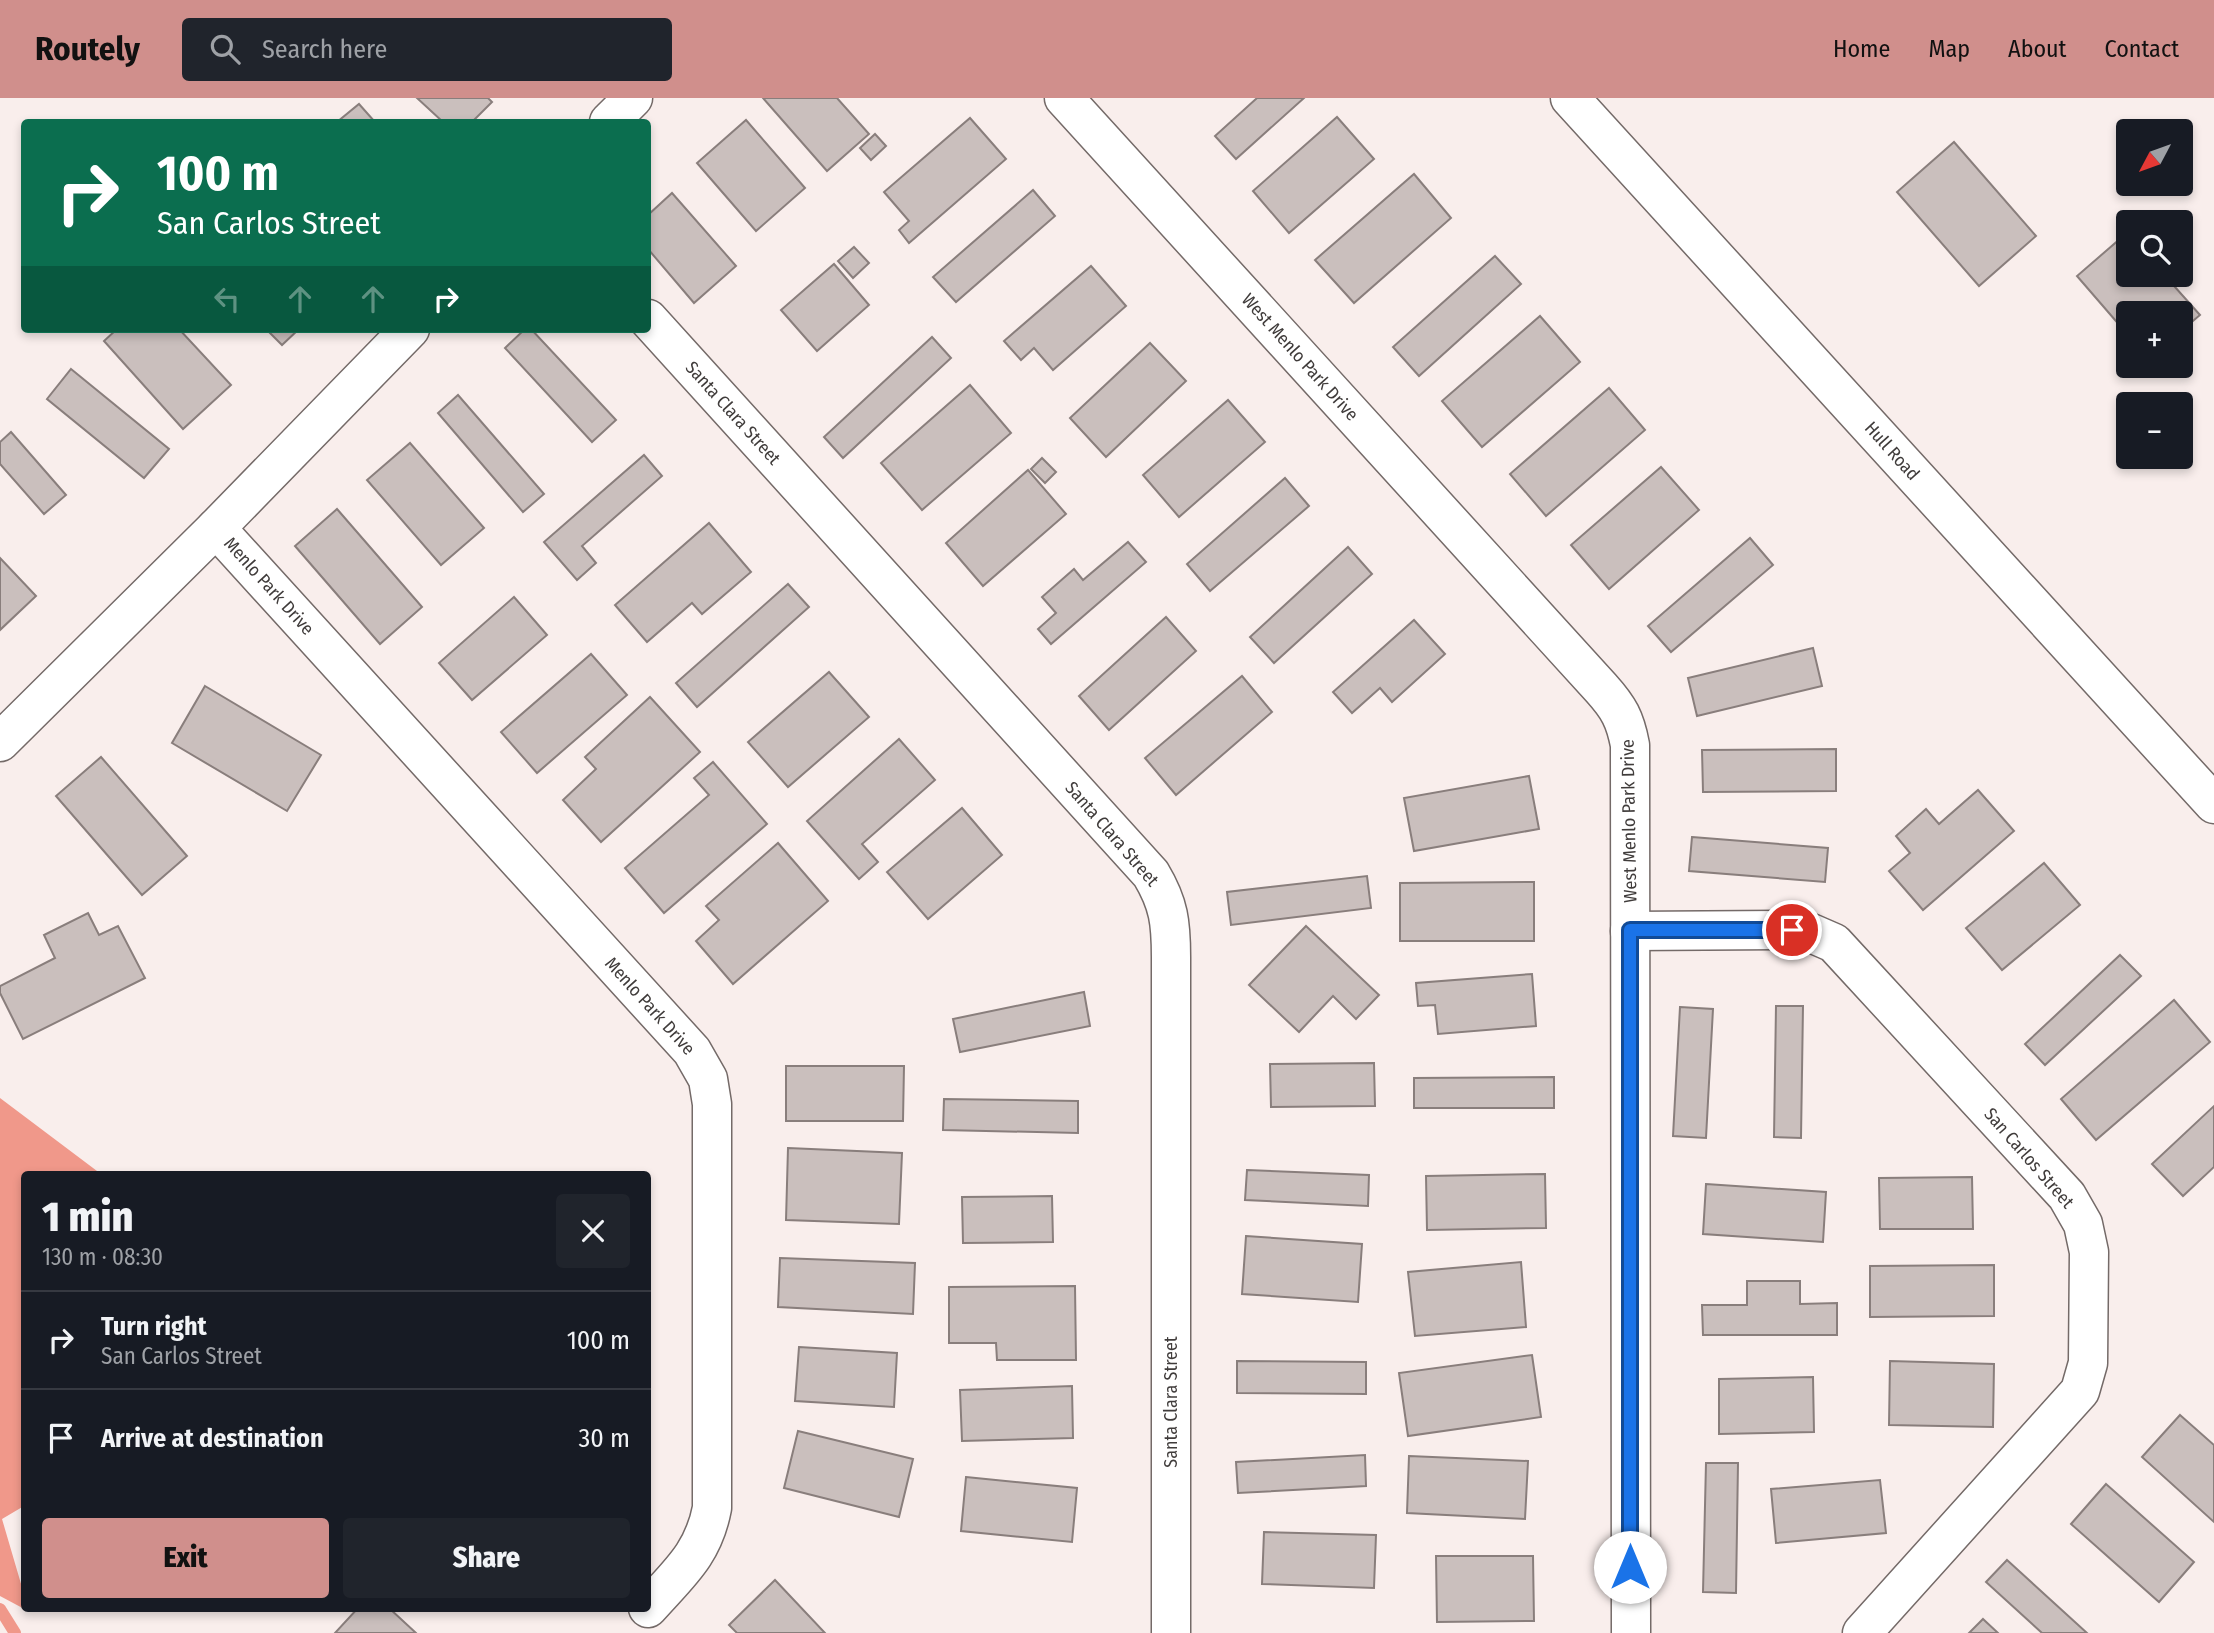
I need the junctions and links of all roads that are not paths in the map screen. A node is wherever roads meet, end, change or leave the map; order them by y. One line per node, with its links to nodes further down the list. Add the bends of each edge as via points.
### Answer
1 (633, 98): 4 (street)
2 (1064, 98): 10 (street, West Menlo Park Drive, via 1617,705 1630,745)
3 (1570, 98): 9 (street, Hull Road)
4 (612, 119)
5 (651, 322): 14 (street, Santa Clara Street, via 1152,874 1165,897 1171,922)
6 (406, 333): 7 (street, Menlo Park Drive)
7 (216, 528): 8 (street, Menlo Park Drive); 11 (street, Menlo Park Drive, via 692,1051 708,1079 712,1104 712,1508 708,1533 692,1559)
8 (0, 742)
9 (2214, 804)
10 (1630, 930): 15 (street, West Menlo Park Drive); 16 (street, San Carlos Street, via 1792,930 1834,943 2067,1196 2083,1224 2089,1252 2088,1363 2080,1391)
11 (651, 1604)
12 (643, 1612): 13 (street, Menlo Park Drive)
13 (625, 1633)
14 (1171, 1633)
15 (1631, 1633)
16 (1862, 1633)

